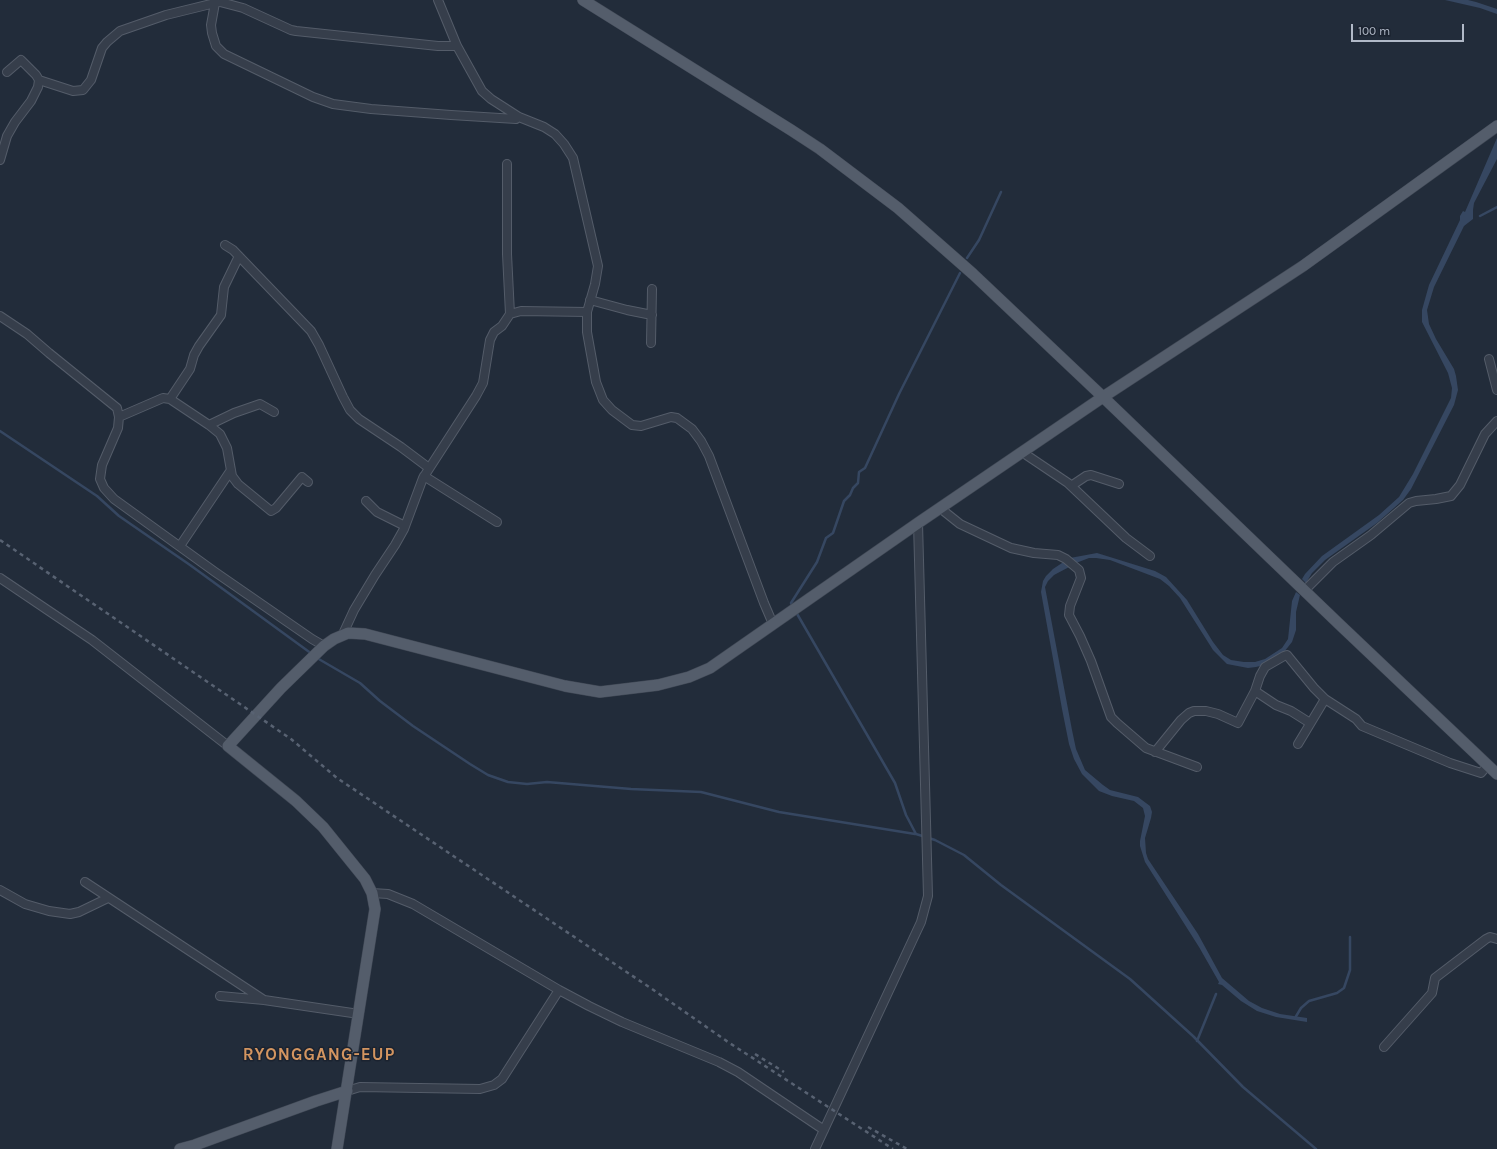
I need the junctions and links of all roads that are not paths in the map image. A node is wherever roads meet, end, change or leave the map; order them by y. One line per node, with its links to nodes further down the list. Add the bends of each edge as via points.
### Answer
1 (438, 0): 4 (street)
2 (583, 0): 22 (main road, via 826,153 898,208 973,274)
3 (219, 2): 4 (street, via 243,8 290,30); 6 (street, via 166,15 120,31 102,48 91,80 83,90 73,91); 7 (street, via 211,25 216,46 224,54 319,99 333,104 371,109 458,116 516,119)
4 (457, 46): 7 (street, via 482,91)
5 (7, 72): 6 (street, via 21,60)
6 (39, 80): 9 (street, via 32,101 7,136)
7 (519, 117): 14 (street, via 555,134 573,158 598,266)
8 (1497, 126): 22 (main road, via 1303,266)
9 (0, 160)
10 (507, 164): 16 (street)
11 (225, 245): 12 (street)
12 (239, 256): 23 (street, via 224,287 222,315 199,346 190,369); 29 (street, via 311,331 350,410)
13 (652, 289): 17 (street)
14 (590, 300): 15 (street); 17 (street)
15 (588, 312): 16 (street, via 521,311); 44 (street, via 586,332 596,382 603,400 632,425 641,426 677,418 692,429 709,456)
16 (510, 314): 29 (street, via 490,340 479,390)
17 (652, 315): 19 (street)
18 (0, 316): 25 (street, via 27,334 109,401 117,408)
19 (651, 343)
20 (1489, 359): 21 (street)
21 (1497, 390)
22 (1103, 397): 28 (main road); 43 (main road)
23 (170, 399): 25 (street, via 163,398); 27 (street)
24 (274, 412): 27 (street, via 260,404)
25 (119, 417): 40 (street, via 118,428 102,465 100,479 104,488 114,499)
26 (1497, 421): 43 (street, via 1485,434 1460,485 1451,496 1409,503)
27 (209, 425): 30 (street, via 220,434)
28 (1022, 452): 34 (street); 36 (main road)
29 (429, 468): 31 (street)
30 (231, 470): 32 (street, via 238,484 271,511 302,477); 40 (street)
31 (424, 476): 37 (street); 39 (street)
32 (308, 482)
33 (1119, 484): 34 (street, via 1091,475)
34 (1071, 486): 41 (street, via 1126,538)
35 (366, 501): 39 (street, via 377,512)
36 (940, 508): 38 (main road); 52 (street, via 960,524 1011,548 1034,554 1058,555 1079,570 1081,578 1069,615 1094,668 1108,712 1116,723 1146,748)
37 (497, 522)
38 (918, 523): 44 (main road); 67 (street, via 928,896 921,922)
39 (405, 526): 45 (street, via 396,544 374,575)
40 (180, 546): 46 (street, via 312,639)
41 (1150, 556)
42 (0, 578): 51 (street, via 92,640)
43 (1300, 588): 53 (main road)
44 (773, 624): 45 (main road, via 710,668 689,677 658,686 600,692 566,686 365,634 348,633)
45 (342, 636): 46 (main road)
46 (318, 652): 51 (main road)
47 (1255, 690): 48 (street, via 1265,667 1287,655); 49 (street, via 1276,705); 52 (street, via 1238,723 1212,713 1194,711 1181,720)
48 (1325, 699): 49 (street); 53 (street, via 1356,719 1362,726 1404,745 1481,773)
49 (1310, 722): 50 (street)
50 (1298, 744)
51 (228, 746): 58 (main road, via 296,801 323,827 365,879)
52 (1155, 752): 54 (street)
53 (1487, 766): 55 (main road)
54 (1197, 767)
55 (1497, 774)
56 (85, 882): 59 (street)
57 (0, 890): 59 (street, via 25,904 70,914)
58 (372, 893): 61 (street, via 388,894 413,904); 64 (main road, via 375,908)
59 (108, 898): 63 (street)
60 (1497, 939): 65 (street, via 1486,939 1435,978 1432,992)
61 (559, 990): 66 (street, via 502,1079 494,1085 480,1088 360,1087); 67 (street, via 622,1022 738,1072)
62 (220, 996): 63 (street)
63 (264, 1000): 64 (street)
64 (359, 1014): 66 (main road)
65 (1384, 1047)
66 (347, 1091): 68 (main road); 69 (main road)
67 (824, 1130): 70 (street)
68 (180, 1149)
69 (337, 1149)
70 (815, 1149)

